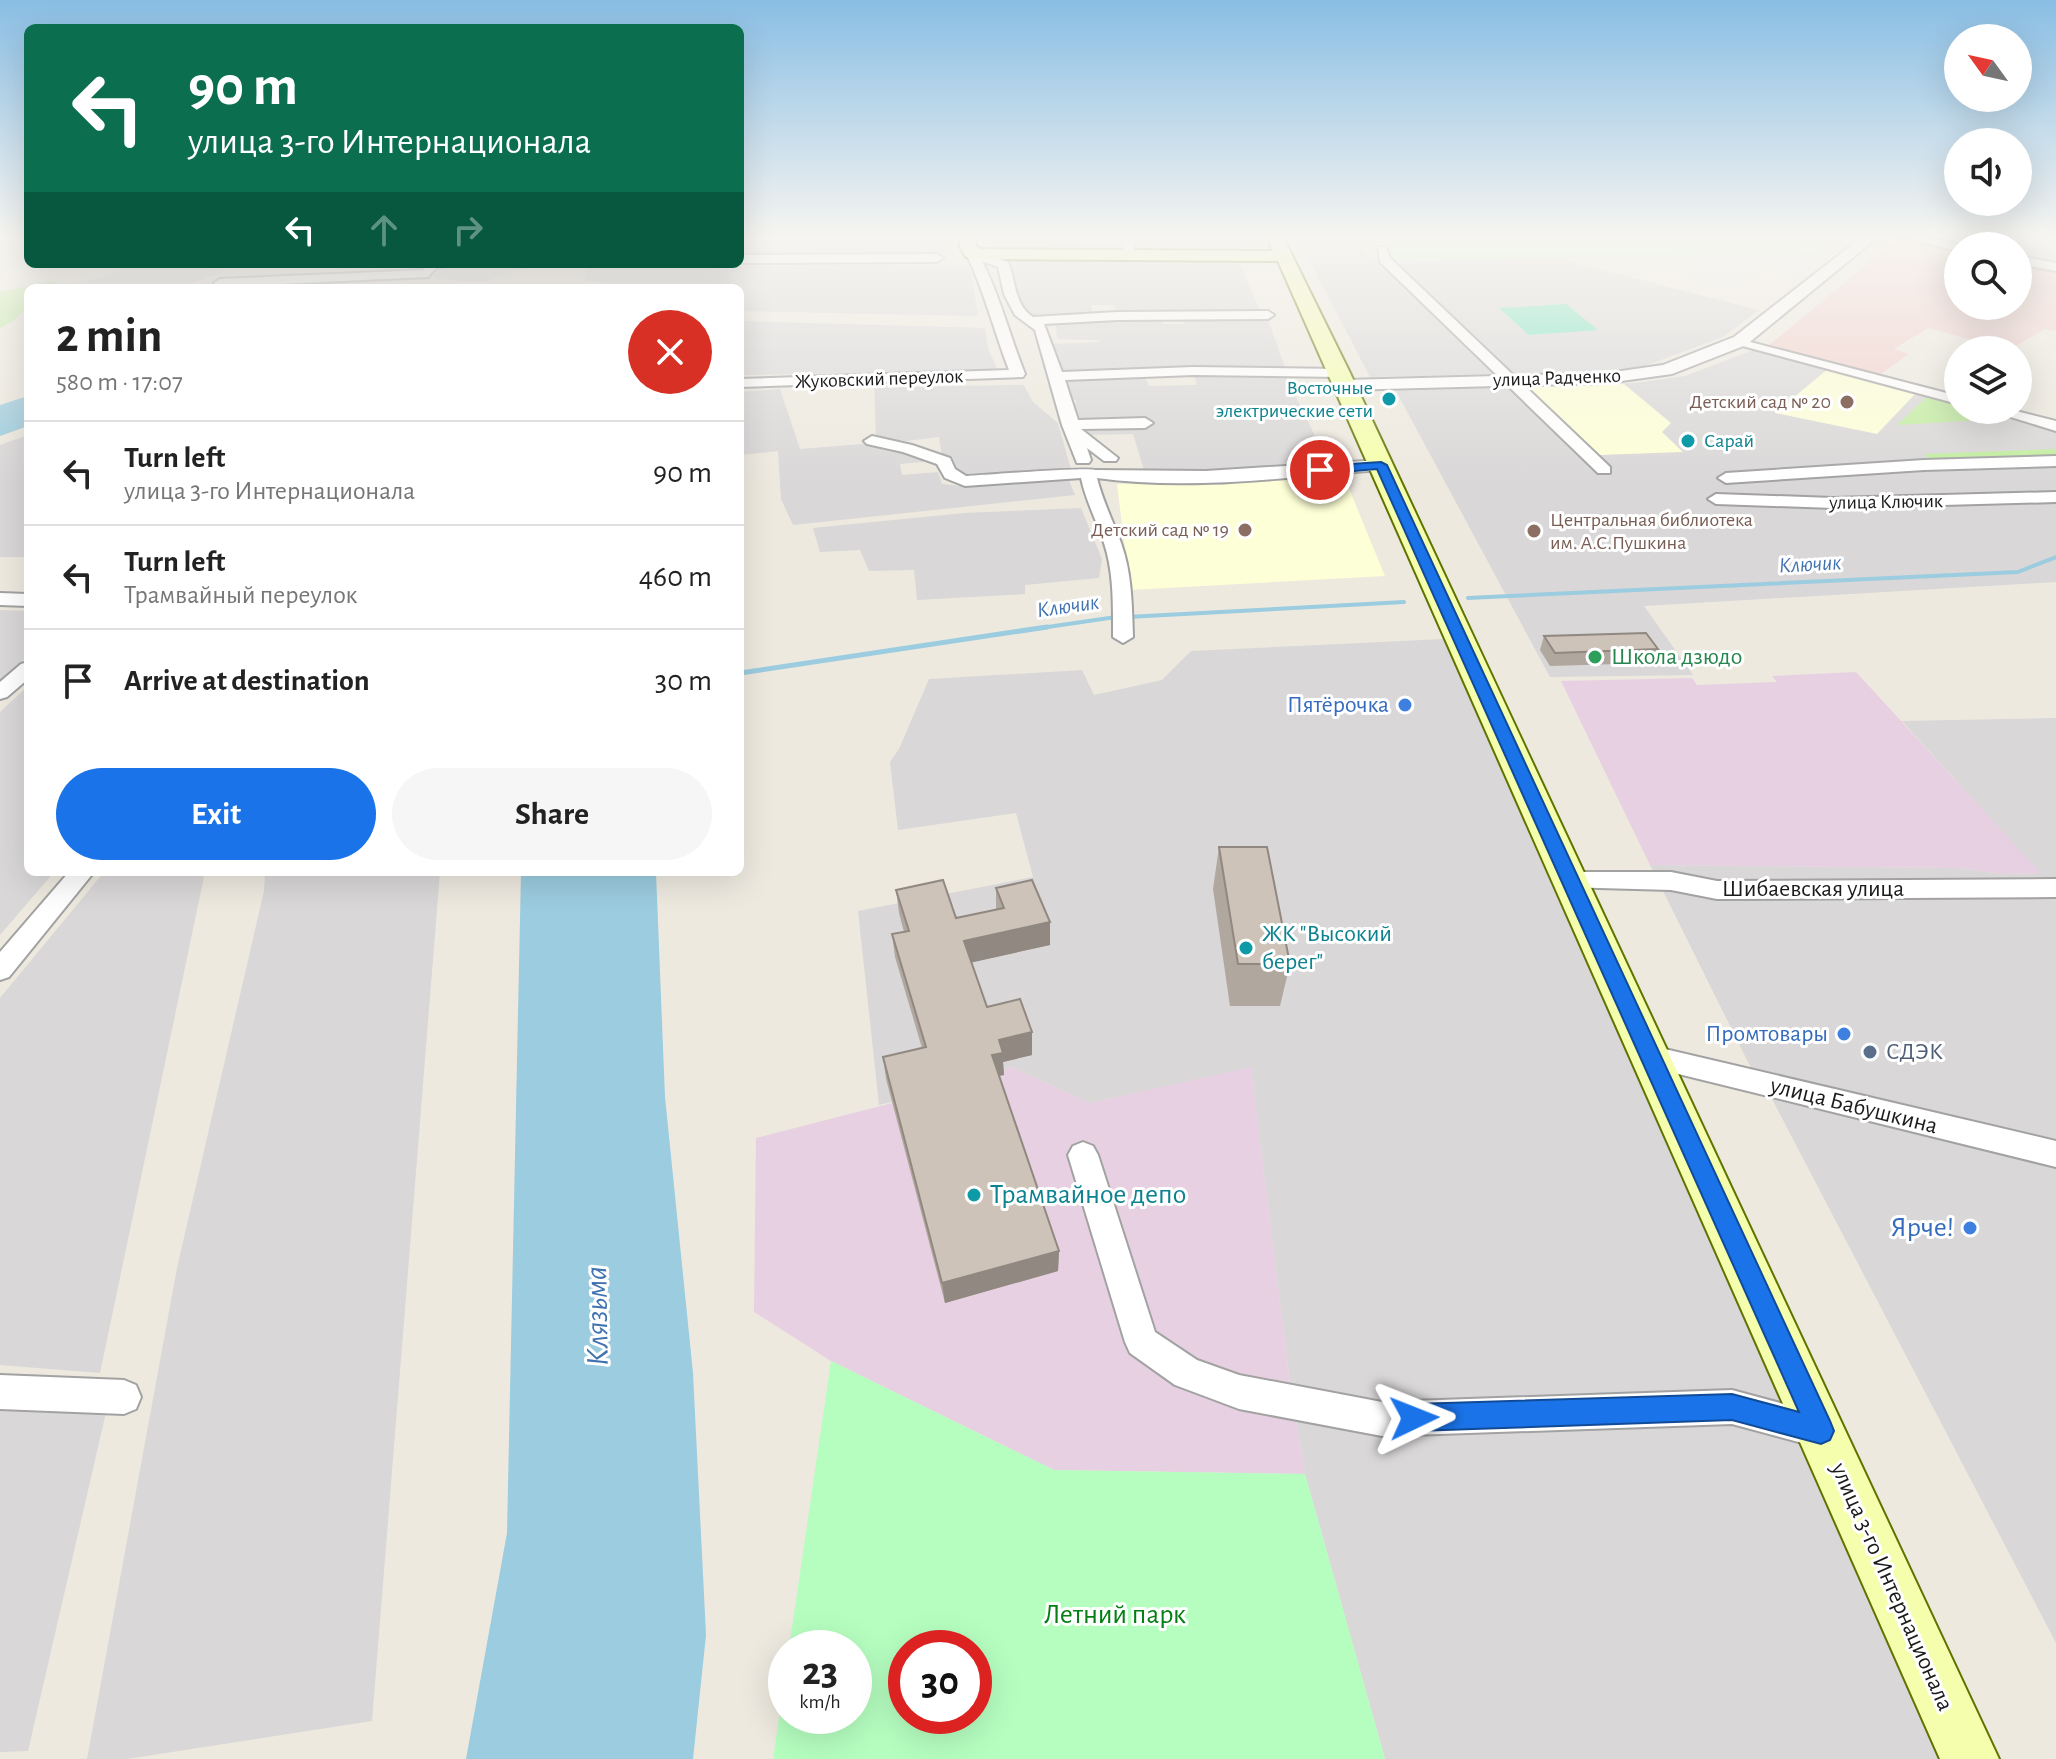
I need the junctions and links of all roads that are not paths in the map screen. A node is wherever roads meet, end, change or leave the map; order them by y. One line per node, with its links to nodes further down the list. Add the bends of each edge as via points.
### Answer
1 (997, 319): 12 (street, Жуковский переулок, via 1018,374)
2 (1027, 319): 7 (street)
3 (1063, 319): 7 (street)
4 (1313, 319): 10 (main road, улица 3-го Интернационала)
5 (1447, 319): 11 (street)
6 (1768, 319): 8 (street, улица Радченко)
7 (1030, 321): 9 (street, via 1041,328)
8 (1740, 341): 11 (street, улица Радченко, via 1666,370); 13 (street)
9 (1055, 376): 10 (street, via 1193,371); 17 (street)
10 (1342, 379): 11 (street, улица Радченко); 21 (main road, улица 3-го Интернационала)
11 (1511, 381): 23 (street)
12 (744, 383)
13 (1944, 396)
14 (2032, 420): 16 (street)
15 (1145, 423): 17 (street)
16 (2056, 426)
17 (1071, 428): 20 (street); 22 (street)
18 (872, 441): 22 (street, via 944,461 954,478 965,481 1067,476)
19 (2056, 461): 25 (street, улица Ключик)
20 (1114, 462): 22 (street, via 1112,472); 24 (street)
21 (1381, 465): 24 (street); 34 (main road, улица 3-го Интернационала)
22 (1090, 469): 24 (street); 30 (street, via 1095,504 1113,544 1122,589)
23 (1604, 470)
24 (1137, 476)
25 (1726, 478)
26 (2056, 497): 27 (street, улица Ключик, via 1833,503)
27 (1716, 499)
28 (0, 599): 29 (street)
29 (24, 600)
30 (1123, 637)
31 (24, 672): 32 (street)
32 (0, 693)
33 (79, 876): 36 (street)
34 (1571, 881): 35 (street, Шибаевская улица, via 1671,881 1717,890); 37 (main road, улица 3-го Интернационала)
35 (2056, 888)
36 (0, 970)
37 (1652, 1057): 38 (street, улица Бабушкина); 42 (main road, улица 3-го Интернационала)
38 (2056, 1154)
39 (1083, 1155): 42 (street, via 1142,1342 1187,1373 1239,1392 1382,1419 1732,1407)
40 (0, 1392): 41 (street)
41 (124, 1397)
42 (1821, 1431): 43 (main road, улица 3-го Интернационала)
43 (1970, 1759)

